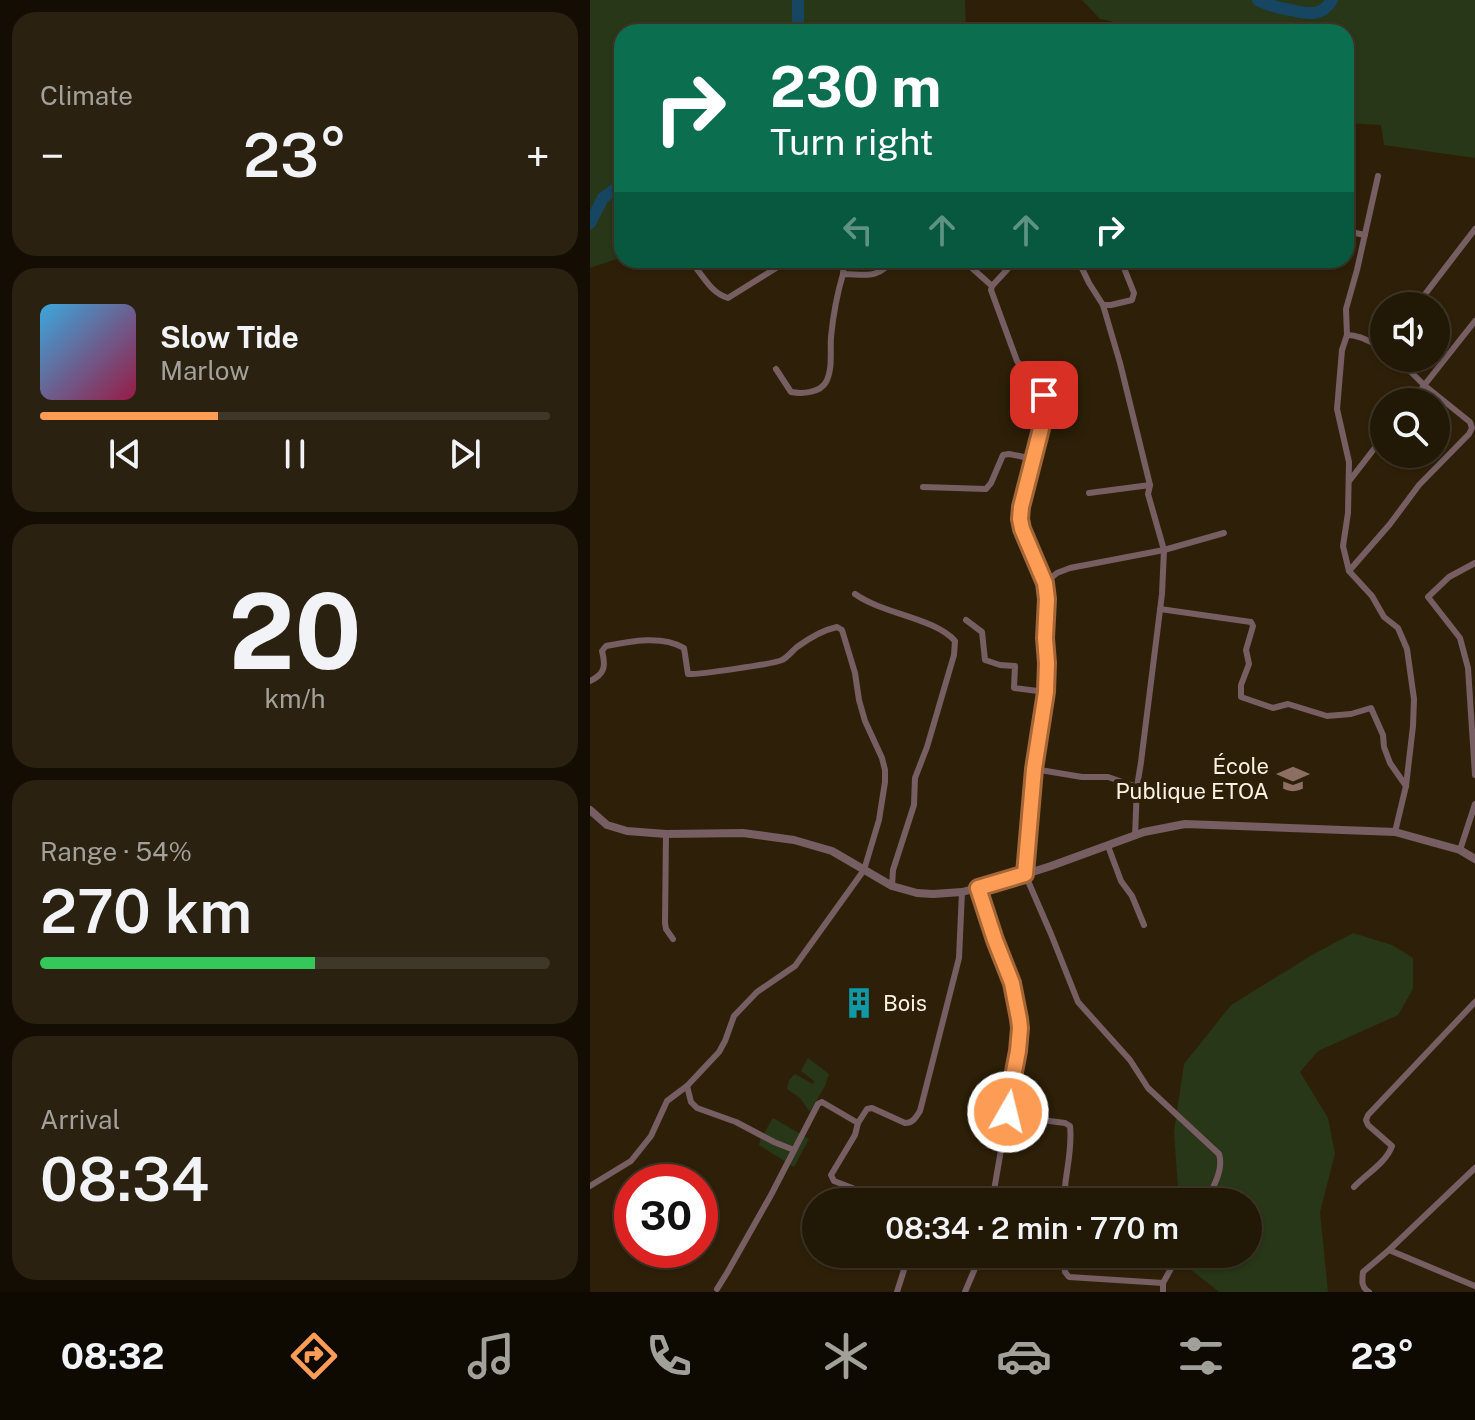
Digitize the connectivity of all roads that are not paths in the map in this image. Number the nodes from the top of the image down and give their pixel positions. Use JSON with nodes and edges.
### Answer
{"nodes":[{"id":1,"x":1378,"y":176,"type":"dead end"},
{"id":2,"x":1475,"y":229,"type":"edge"},
{"id":3,"x":1354,"y":233,"type":"edge"},
{"id":4,"x":1365,"y":235,"type":"junction"},
{"id":5,"x":697,"y":268,"type":"edge"},
{"id":6,"x":776,"y":268,"type":"edge"},
{"id":7,"x":843,"y":268,"type":"edge"},
{"id":8,"x":887,"y":268,"type":"edge"},
{"id":9,"x":972,"y":268,"type":"edge"},
{"id":10,"x":1009,"y":268,"type":"edge"},
{"id":11,"x":1082,"y":268,"type":"edge"},
{"id":12,"x":1124,"y":268,"type":"dead end"},
{"id":13,"x":843,"y":274,"type":"junction"},
{"id":14,"x":992,"y":286,"type":"junction"},
{"id":15,"x":1427,"y":292,"type":"edge"},
{"id":16,"x":1103,"y":305,"type":"junction"},
{"id":17,"x":1475,"y":321,"type":"edge"},
{"id":18,"x":1347,"y":335,"type":"junction"},
{"id":19,"x":1370,"y":341,"type":"edge"},
{"id":20,"x":776,"y":369,"type":"dead end"},
{"id":21,"x":1411,"y":372,"type":"edge"},
{"id":22,"x":1424,"y":385,"type":"junction"},
{"id":23,"x":1422,"y":388,"type":"edge"},
{"id":24,"x":1474,"y":426,"type":"edge"},
{"id":25,"x":1370,"y":454,"type":"edge"},
{"id":26,"x":1034,"y":459,"type":"junction"},
{"id":27,"x":1350,"y":480,"type":"junction"},
{"id":28,"x":1150,"y":485,"type":"junction"},
{"id":29,"x":923,"y":487,"type":"dead end"},
{"id":30,"x":1089,"y":493,"type":"dead end"},
{"id":31,"x":1224,"y":533,"type":"dead end"},
{"id":32,"x":1164,"y":550,"type":"junction"},
{"id":33,"x":1475,"y":563,"type":"edge"},
{"id":34,"x":1349,"y":571,"type":"junction"},
{"id":35,"x":1045,"y":583,"type":"junction"},
{"id":36,"x":855,"y":594,"type":"dead end"},
{"id":37,"x":1160,"y":609,"type":"junction"},
{"id":38,"x":966,"y":620,"type":"dead end"},
{"id":39,"x":590,"y":681,"type":"edge"},
{"id":40,"x":1046,"y":692,"type":"junction"},
{"id":41,"x":1474,"y":755,"type":"edge"},
{"id":42,"x":1034,"y":769,"type":"junction"},
{"id":43,"x":1475,"y":775,"type":"edge"},
{"id":44,"x":1406,"y":786,"type":"junction"},
{"id":45,"x":1137,"y":787,"type":"junction"},
{"id":46,"x":1475,"y":804,"type":"edge"},
{"id":47,"x":590,"y":810,"type":"edge"},
{"id":48,"x":1395,"y":832,"type":"junction"},
{"id":49,"x":666,"y":834,"type":"junction"},
{"id":50,"x":1135,"y":836,"type":"junction"},
{"id":51,"x":1108,"y":846,"type":"junction"},
{"id":52,"x":1460,"y":850,"type":"junction"},
{"id":53,"x":1475,"y":859,"type":"edge"},
{"id":54,"x":864,"y":870,"type":"junction"},
{"id":55,"x":1025,"y":874,"type":"junction"},
{"id":56,"x":892,"y":886,"type":"junction"},
{"id":57,"x":978,"y":888,"type":"junction"},
{"id":58,"x":962,"y":892,"type":"junction"},
{"id":59,"x":1144,"y":925,"type":"dead end"},
{"id":60,"x":673,"y":939,"type":"dead end"},
{"id":61,"x":1475,"y":1002,"type":"edge"},
{"id":62,"x":687,"y":1086,"type":"junction"},
{"id":63,"x":1008,"y":1112,"type":"junction"},
{"id":64,"x":858,"y":1123,"type":"junction"},
{"id":65,"x":794,"y":1150,"type":"junction"},
{"id":66,"x":1475,"y":1168,"type":"edge"},
{"id":67,"x":590,"y":1183,"type":"edge"},
{"id":68,"x":1354,"y":1187,"type":"dead end"},
{"id":69,"x":852,"y":1188,"type":"edge"},
{"id":70,"x":994,"y":1188,"type":"edge"},
{"id":71,"x":1064,"y":1188,"type":"edge"},
{"id":72,"x":1212,"y":1188,"type":"edge"},
{"id":73,"x":1389,"y":1250,"type":"junction"},
{"id":74,"x":905,"y":1268,"type":"edge"},
{"id":75,"x":975,"y":1268,"type":"edge"},
{"id":76,"x":1065,"y":1268,"type":"edge"},
{"id":77,"x":1171,"y":1268,"type":"edge"},
{"id":78,"x":1163,"y":1283,"type":"junction"},
{"id":79,"x":1475,"y":1286,"type":"edge"},
{"id":80,"x":717,"y":1289,"type":"dead end"},
{"id":81,"x":897,"y":1292,"type":"edge"},
{"id":82,"x":965,"y":1292,"type":"edge"},
{"id":83,"x":1163,"y":1292,"type":"edge"},
{"id":84,"x":1369,"y":1292,"type":"edge"}],
"edges":[{"from":1,"to":4,"type":"street"},
{"from":2,"to":15,"type":"street"},
{"from":3,"to":4,"type":"street"},
{"from":4,"to":18,"type":"street"},
{"from":5,"to":6,"type":"street"},
{"from":7,"to":13,"type":"street"},
{"from":8,"to":13,"type":"street"},
{"from":9,"to":14,"type":"street"},
{"from":10,"to":14,"type":"street"},
{"from":11,"to":16,"type":"street"},
{"from":12,"to":16,"type":"street"},
{"from":13,"to":20,"type":"street"},
{"from":14,"to":26,"type":"street"},
{"from":16,"to":28,"type":"street"},
{"from":17,"to":22,"type":"street"},
{"from":18,"to":19,"type":"street"},
{"from":18,"to":27,"type":"street"},
{"from":21,"to":22,"type":"street"},
{"from":22,"to":23,"type":"street"},
{"from":22,"to":24,"type":"street"},
{"from":24,"to":34,"type":"street"},
{"from":25,"to":27,"type":"street"},
{"from":26,"to":29,"type":"street"},
{"from":26,"to":35,"type":"street"},
{"from":27,"to":34,"type":"street"},
{"from":28,"to":30,"type":"street"},
{"from":28,"to":32,"type":"street"},
{"from":31,"to":32,"type":"street"},
{"from":32,"to":35,"type":"street"},
{"from":32,"to":37,"type":"street"},
{"from":33,"to":41,"type":"street"},
{"from":34,"to":44,"type":"street"},
{"from":35,"to":40,"type":"street"},
{"from":36,"to":56,"type":"street"},
{"from":37,"to":44,"type":"street"},
{"from":37,"to":45,"type":"street"},
{"from":38,"to":40,"type":"street"},
{"from":39,"to":54,"type":"street"},
{"from":40,"to":42,"type":"street"},
{"from":41,"to":43,"type":"street"},
{"from":42,"to":45,"type":"street"},
{"from":42,"to":55,"type":"street"},
{"from":44,"to":48,"type":"street"},
{"from":45,"to":50,"type":"street"},
{"from":46,"to":52,"type":"street"},
{"from":47,"to":49,"type":"street"},
{"from":48,"to":50,"type":"street"},
{"from":48,"to":52,"type":"street"},
{"from":49,"to":54,"type":"street"},
{"from":49,"to":60,"type":"street"},
{"from":50,"to":51,"type":"street"},
{"from":51,"to":55,"type":"street"},
{"from":51,"to":59,"type":"street"},
{"from":52,"to":53,"type":"street"},
{"from":54,"to":56,"type":"street"},
{"from":54,"to":62,"type":"street"},
{"from":55,"to":57,"type":"street"},
{"from":55,"to":72,"type":"street"},
{"from":56,"to":58,"type":"street"},
{"from":57,"to":58,"type":"street"},
{"from":57,"to":63,"type":"street"},
{"from":58,"to":64,"type":"street"},
{"from":61,"to":68,"type":"street"},
{"from":62,"to":65,"type":"street"},
{"from":62,"to":67,"type":"street"},
{"from":63,"to":70,"type":"street"},
{"from":63,"to":71,"type":"street"},
{"from":64,"to":65,"type":"street"},
{"from":64,"to":69,"type":"street"},
{"from":65,"to":80,"type":"street"},
{"from":66,"to":73,"type":"street"},
{"from":73,"to":79,"type":"street"},
{"from":73,"to":84,"type":"street"},
{"from":74,"to":81,"type":"street"},
{"from":75,"to":82,"type":"street"},
{"from":76,"to":78,"type":"street"},
{"from":77,"to":78,"type":"street"},
{"from":78,"to":83,"type":"street"}]}
